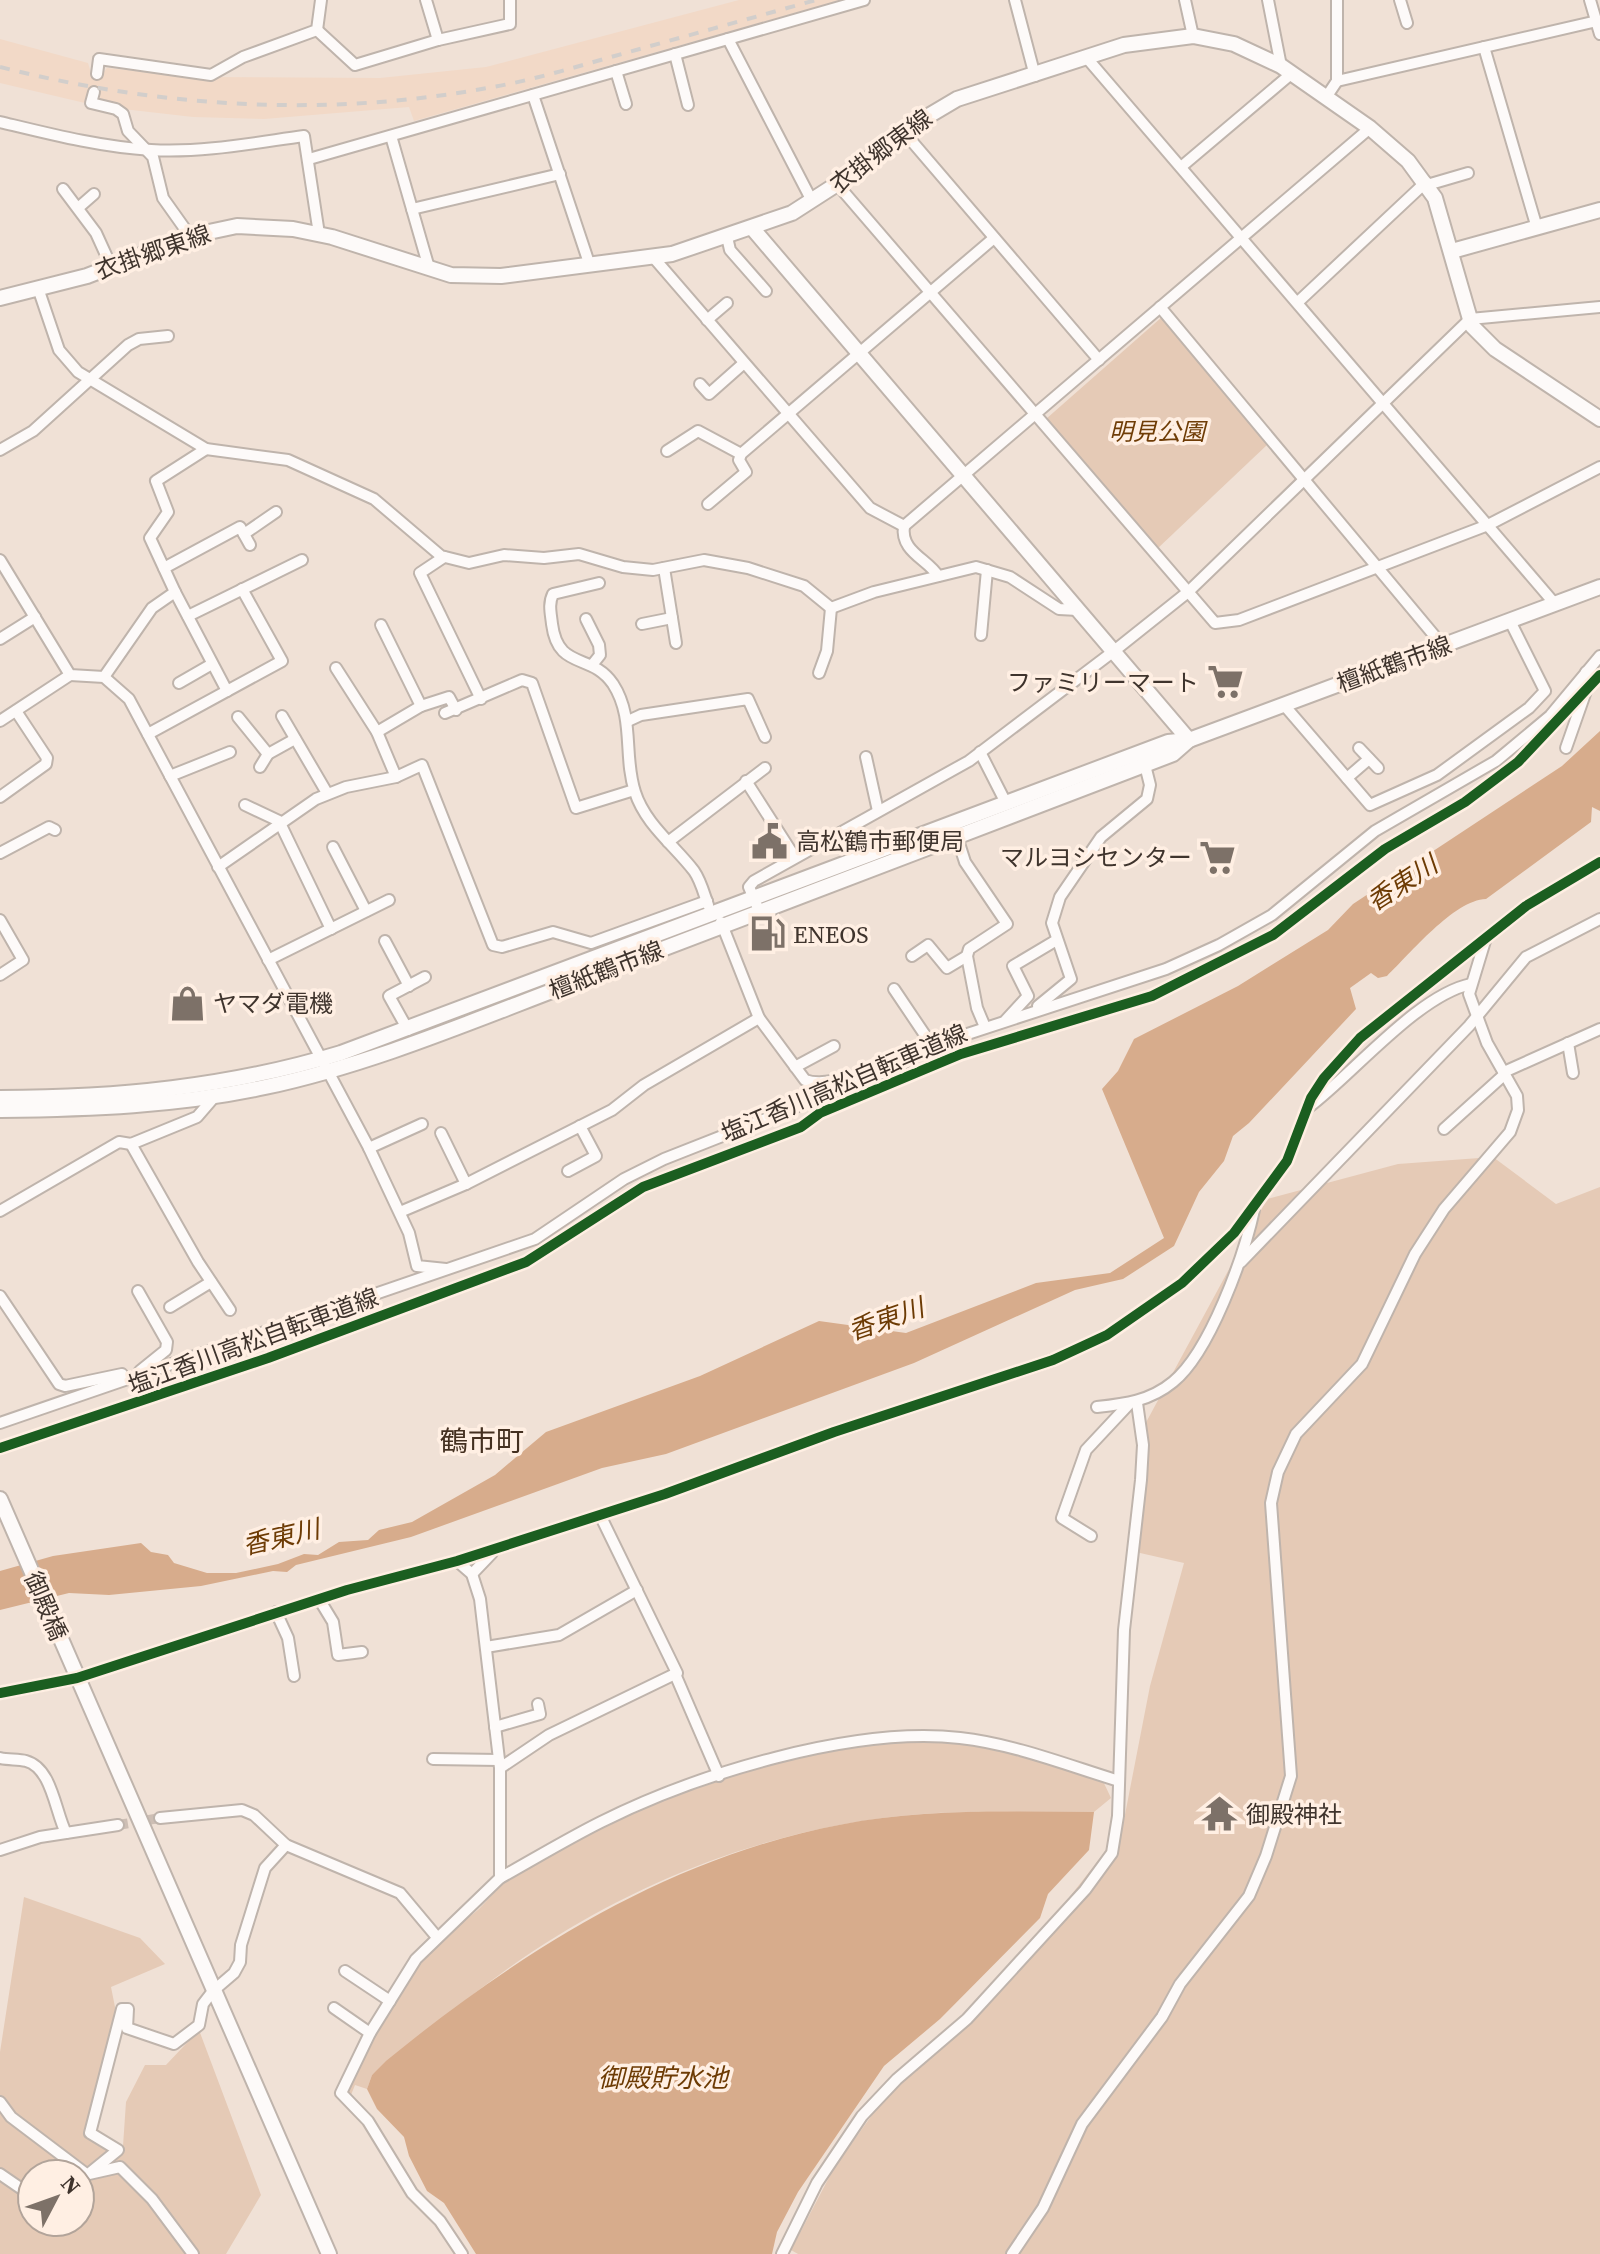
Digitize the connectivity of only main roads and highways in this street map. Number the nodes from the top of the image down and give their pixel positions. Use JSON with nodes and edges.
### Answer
{"nodes":[{"id":1,"x":1600,"y":210,"type":"edge"},
{"id":2,"x":753,"y":229,"type":"junction"},
{"id":3,"x":1452,"y":251,"type":"junction"},
{"id":4,"x":0,"y":298,"type":"edge"},
{"id":5,"x":1600,"y":419,"type":"edge"},
{"id":6,"x":1600,"y":587,"type":"edge"},
{"id":7,"x":1189,"y":740,"type":"junction"},
{"id":8,"x":757,"y":906,"type":"junction"},
{"id":9,"x":324,"y":1065,"type":"junction"},
{"id":10,"x":0,"y":1098,"type":"edge"},
{"id":11,"x":0,"y":1110,"type":"edge"},
{"id":12,"x":0,"y":1499,"type":"edge"},
{"id":13,"x":329,"y":2254,"type":"edge"}],
"edges":[{"from":1,"to":3,"type":"main road"},
{"from":2,"to":3,"type":"main road","name":"衣掛郷東線"},
{"from":2,"to":4,"type":"main road","name":"衣掛郷東線"},
{"from":2,"to":7,"type":"main road"},
{"from":3,"to":5,"type":"main road","name":"衣掛郷東線"},
{"from":6,"to":7,"type":"main road","name":"檀紙鶴市線"},
{"from":7,"to":8,"type":"main road","name":"檀紙鶴市線"},
{"from":7,"to":8,"type":"main road","name":"檀紙鶴市線"},
{"from":8,"to":9,"type":"main road","name":"檀紙鶴市線"},
{"from":8,"to":9,"type":"main road","name":"檀紙鶴市線"},
{"from":9,"to":10,"type":"main road","name":"檀紙鶴市線"},
{"from":9,"to":11,"type":"main road","name":"檀紙鶴市線"},
{"from":12,"to":13,"type":"main road","name":"御殿橋"}]}
